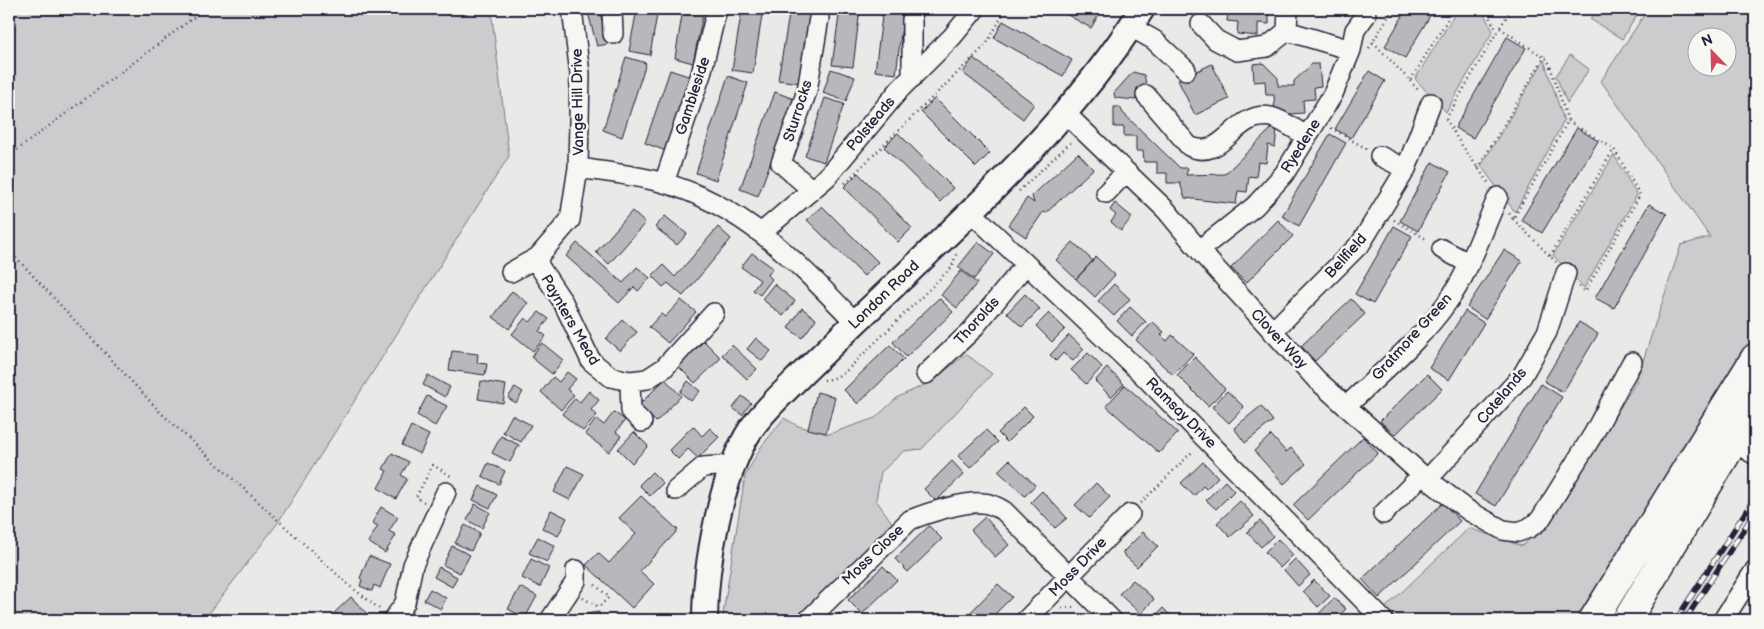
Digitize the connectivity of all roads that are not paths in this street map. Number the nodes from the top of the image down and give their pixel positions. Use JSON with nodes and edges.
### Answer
{"nodes":[{"id":1,"x":572,"y":9,"type":"edge"},
{"id":2,"x":612,"y":9,"type":"edge"},
{"id":3,"x":717,"y":9,"type":"edge"},
{"id":4,"x":974,"y":9,"type":"edge"},
{"id":5,"x":1288,"y":9,"type":"edge"},
{"id":6,"x":1366,"y":11,"type":"edge"},
{"id":7,"x":819,"y":18,"type":"dead end"},
{"id":8,"x":1137,"y":18,"type":"edge"},
{"id":9,"x":912,"y":19,"type":"dead end"},
{"id":10,"x":1201,"y":24,"type":"dead end"},
{"id":11,"x":1287,"y":31,"type":"junction"},
{"id":12,"x":613,"y":34,"type":"dead end"},
{"id":13,"x":1351,"y":50,"type":"junction"},
{"id":14,"x":1186,"y":70,"type":"dead end"},
{"id":15,"x":912,"y":78,"type":"junction"},
{"id":16,"x":1146,"y":95,"type":"dead end"},
{"id":17,"x":1431,"y":103,"type":"road end"},
{"id":18,"x":1065,"y":113,"type":"junction"},
{"id":19,"x":1306,"y":136,"type":"junction"},
{"id":20,"x":1380,"y":156,"type":"road end"},
{"id":21,"x":578,"y":168,"type":"junction"},
{"id":22,"x":1406,"y":169,"type":"junction"},
{"id":23,"x":1126,"y":172,"type":"junction"},
{"id":24,"x":664,"y":183,"type":"junction"},
{"id":25,"x":812,"y":190,"type":"junction"},
{"id":26,"x":1106,"y":194,"type":"dead end"},
{"id":27,"x":1498,"y":197,"type":"road end"},
{"id":28,"x":971,"y":212,"type":"junction"},
{"id":29,"x":762,"y":232,"type":"junction"},
{"id":30,"x":1442,"y":248,"type":"road end"},
{"id":31,"x":1199,"y":250,"type":"junction"},
{"id":32,"x":538,"y":257,"type":"junction"},
{"id":33,"x":1468,"y":263,"type":"junction"},
{"id":34,"x":1026,"y":264,"type":"junction"},
{"id":35,"x":511,"y":272,"type":"dead end"},
{"id":36,"x":1566,"y":273,"type":"road end"},
{"id":37,"x":714,"y":313,"type":"dead end"},
{"id":38,"x":855,"y":322,"type":"junction"},
{"id":39,"x":1272,"y":332,"type":"junction"},
{"id":40,"x":1755,"y":358,"type":"edge"},
{"id":41,"x":1632,"y":362,"type":"dead end"},
{"id":42,"x":926,"y":374,"type":"dead end"},
{"id":43,"x":630,"y":380,"type":"junction"},
{"id":44,"x":1347,"y":406,"type":"junction"},
{"id":45,"x":1755,"y":406,"type":"edge"},
{"id":46,"x":642,"y":422,"type":"dead end"},
{"id":47,"x":1744,"y":448,"type":"edge"},
{"id":48,"x":732,"y":465,"type":"junction"},
{"id":49,"x":1425,"y":477,"type":"junction"},
{"id":50,"x":676,"y":490,"type":"dead end"},
{"id":51,"x":446,"y":492,"type":"dead end"},
{"id":52,"x":1130,"y":514,"type":"road end"},
{"id":53,"x":1383,"y":514,"type":"dead end"},
{"id":54,"x":576,"y":570,"type":"dead end"},
{"id":55,"x":1755,"y":570,"type":"edge"},
{"id":56,"x":1069,"y":577,"type":"junction"},
{"id":57,"x":394,"y":620,"type":"edge"},
{"id":58,"x":550,"y":620,"type":"edge"},
{"id":59,"x":705,"y":620,"type":"edge"},
{"id":60,"x":808,"y":620,"type":"edge"},
{"id":61,"x":1026,"y":620,"type":"edge"},
{"id":62,"x":1112,"y":620,"type":"edge"},
{"id":63,"x":1383,"y":620,"type":"edge"},
{"id":64,"x":1593,"y":620,"type":"edge"},
{"id":65,"x":1627,"y":620,"type":"edge"},
{"id":66,"x":1723,"y":620,"type":"edge"}],
"edges":[{"from":1,"to":21,"type":"street","name":"Vange Hill Drive"},
{"from":2,"to":12,"type":"street"},
{"from":3,"to":24,"type":"street","name":"Gambleside"},
{"from":4,"to":15,"type":"street","name":"Polsteads"},
{"from":5,"to":11,"type":"street"},
{"from":6,"to":13,"type":"street","name":"Ryedene"},
{"from":7,"to":25,"type":"street","name":"Sturrocks"},
{"from":8,"to":14,"type":"street"},
{"from":8,"to":18,"type":"main road","name":"London Road"},
{"from":9,"to":15,"type":"street"},
{"from":10,"to":11,"type":"street"},
{"from":11,"to":13,"type":"street"},
{"from":13,"to":19,"type":"street","name":"Ryedene"},
{"from":15,"to":25,"type":"street","name":"Polsteads"},
{"from":16,"to":19,"type":"street"},
{"from":17,"to":22,"type":"street","name":"Bellfield"},
{"from":18,"to":23,"type":"street","name":"Clover Way"},
{"from":18,"to":28,"type":"main road","name":"London Road"},
{"from":19,"to":31,"type":"street","name":"Ryedene"},
{"from":20,"to":22,"type":"street"},
{"from":21,"to":24,"type":"street","name":"Vange Hill Drive"},
{"from":21,"to":32,"type":"street","name":"Paynters Mead"},
{"from":22,"to":39,"type":"street","name":"Bellfield"},
{"from":23,"to":26,"type":"street"},
{"from":23,"to":31,"type":"street","name":"Clover Way"},
{"from":24,"to":29,"type":"street","name":"Vange Hill Drive"},
{"from":25,"to":29,"type":"street","name":"Polsteads"},
{"from":27,"to":33,"type":"street","name":"Gratmore Green"},
{"from":28,"to":34,"type":"street","name":"Ramsay Drive"},
{"from":28,"to":38,"type":"main road","name":"London Road"},
{"from":29,"to":38,"type":"street","name":"Vange Hill Drive"},
{"from":30,"to":33,"type":"street"},
{"from":31,"to":39,"type":"street","name":"Clover Way"},
{"from":32,"to":35,"type":"street"},
{"from":32,"to":43,"type":"street","name":"Paynters Mead"},
{"from":33,"to":44,"type":"street","name":"Gratmore Green"},
{"from":34,"to":42,"type":"street","name":"Thorolds"},
{"from":34,"to":63,"type":"street","name":"Ramsay Drive"},
{"from":36,"to":49,"type":"street","name":"Cotelands"},
{"from":37,"to":43,"type":"street","name":"Paynters Mead"},
{"from":38,"to":48,"type":"main road","name":"London Road"},
{"from":39,"to":44,"type":"street","name":"Clover Way"},
{"from":40,"to":64,"type":"highway"},
{"from":41,"to":49,"type":"street","name":"Clover Way"},
{"from":43,"to":46,"type":"street"},
{"from":44,"to":49,"type":"street","name":"Clover Way"},
{"from":45,"to":47,"type":"highway"},
{"from":47,"to":65,"type":"highway"},
{"from":48,"to":50,"type":"street"},
{"from":48,"to":59,"type":"main road","name":"London Road"},
{"from":49,"to":53,"type":"street","name":"Cotelands"},
{"from":51,"to":57,"type":"street"},
{"from":52,"to":56,"type":"street","name":"Moss Drive"},
{"from":54,"to":58,"type":"street"},
{"from":55,"to":66,"type":"street"},
{"from":56,"to":60,"type":"street","name":"Moss Close"},
{"from":56,"to":61,"type":"street","name":"Moss Drive"},
{"from":56,"to":62,"type":"street","name":"Moss Close"}]}
